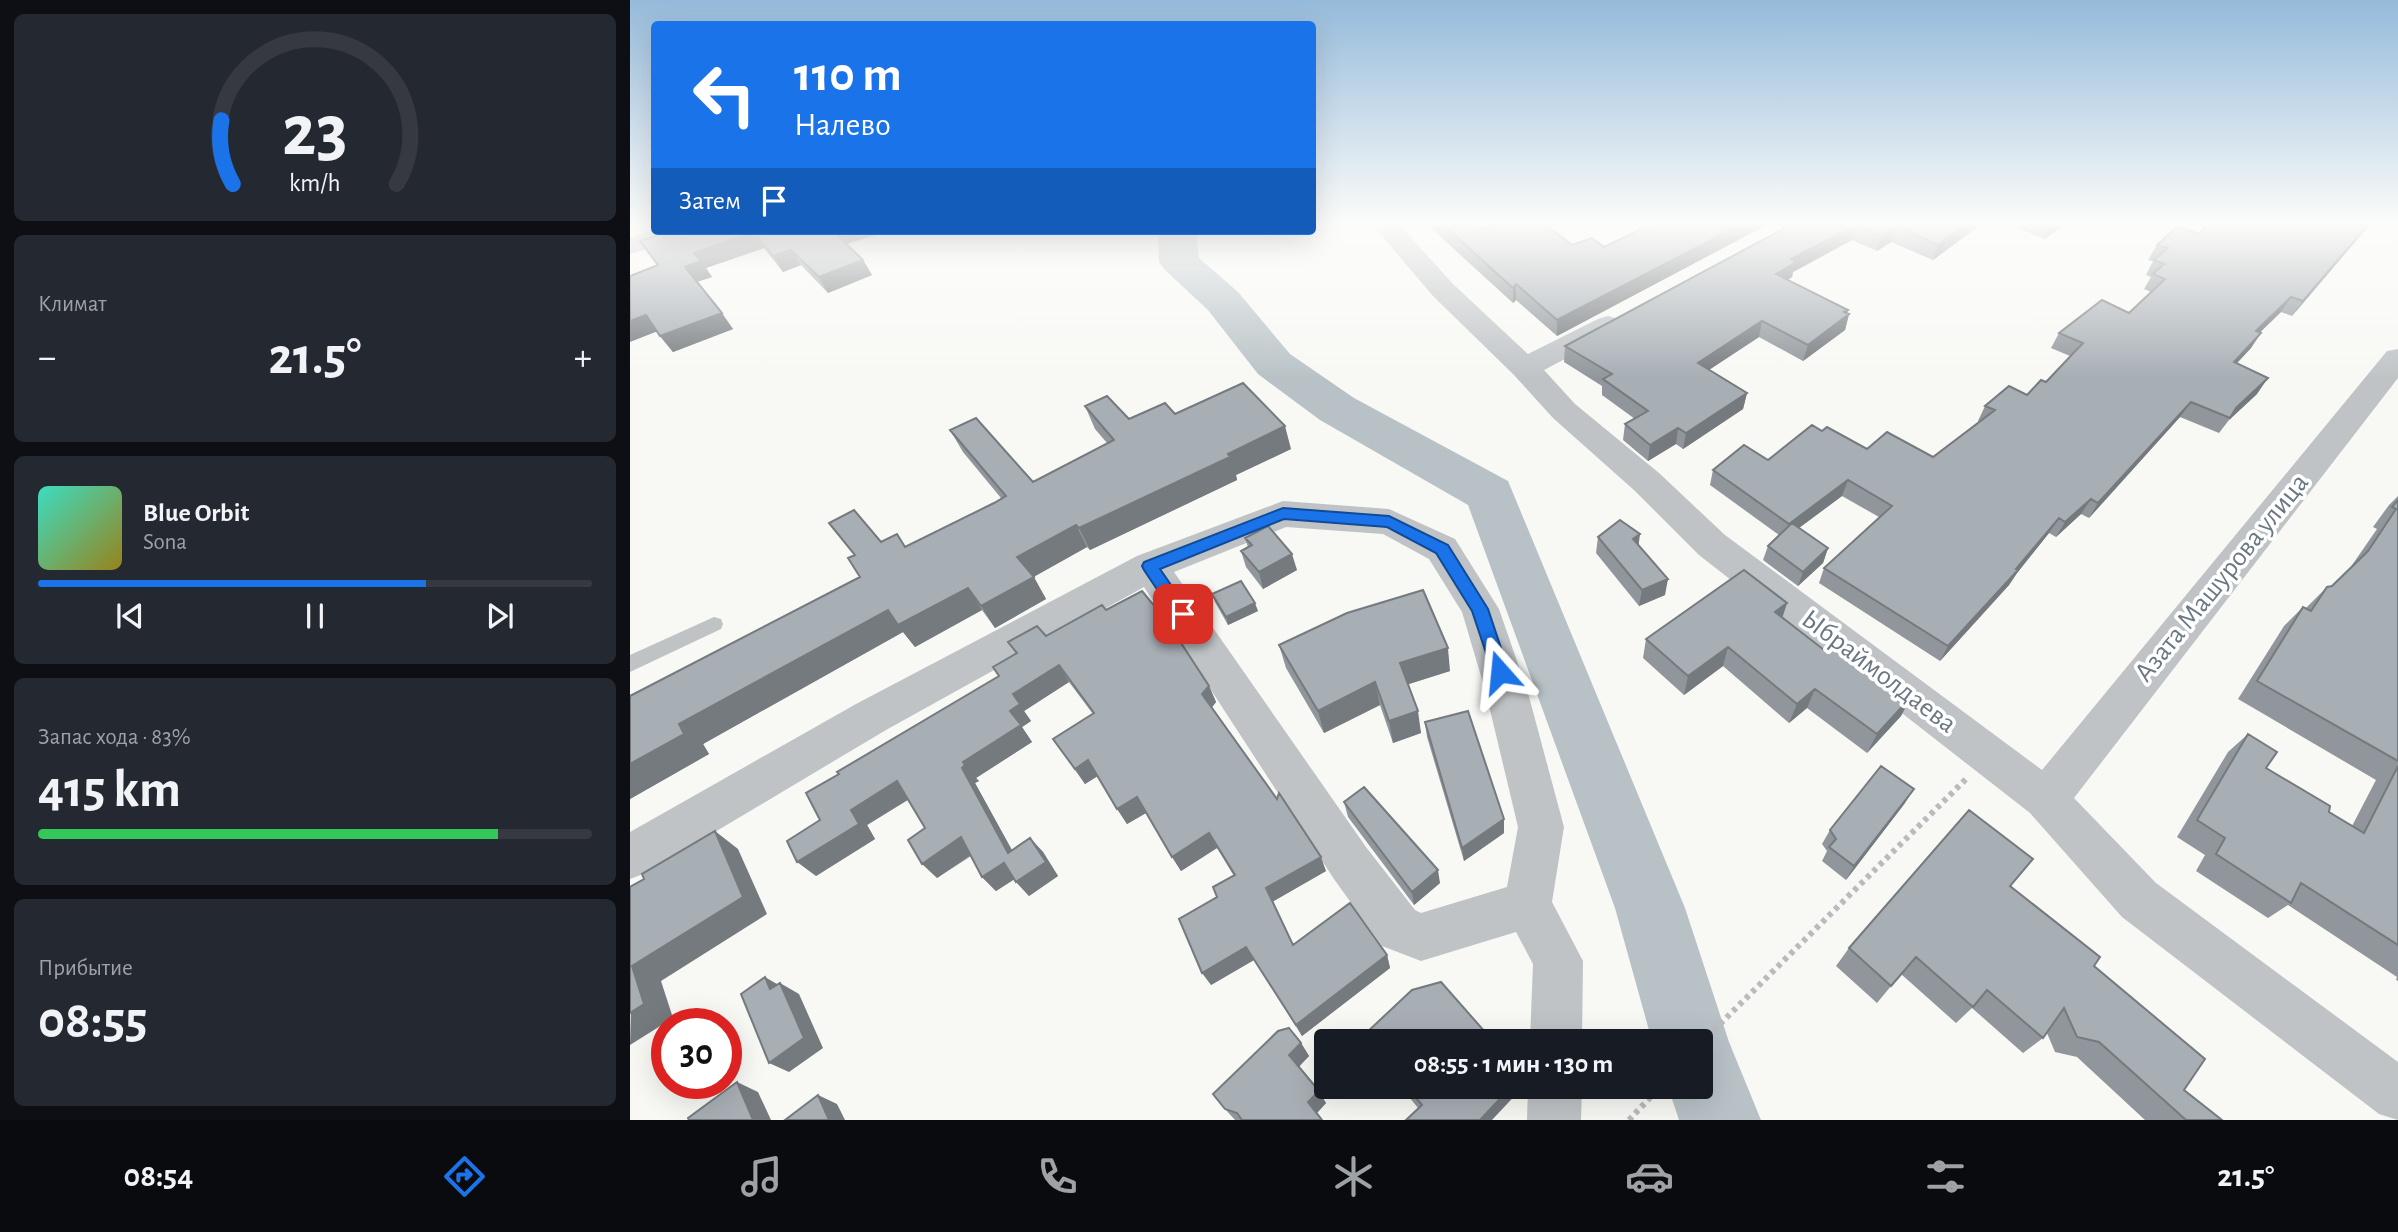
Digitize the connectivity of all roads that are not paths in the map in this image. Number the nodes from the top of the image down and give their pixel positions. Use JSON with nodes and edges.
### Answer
{"nodes":[{"id":1,"x":1429,"y":274,"type":"edge"},
{"id":2,"x":1630,"y":313,"type":"edge"},
{"id":3,"x":2398,"y":358,"type":"edge"},
{"id":4,"x":1525,"y":368,"type":"junction"},
{"id":5,"x":1150,"y":566,"type":"junction"},
{"id":6,"x":714,"y":624,"type":"dead end"},
{"id":7,"x":630,"y":664,"type":"edge"},
{"id":8,"x":2046,"y":799,"type":"junction"},
{"id":9,"x":630,"y":857,"type":"edge"},
{"id":10,"x":1528,"y":905,"type":"junction"},
{"id":11,"x":1556,"y":1029,"type":"edge"},
{"id":12,"x":2398,"y":1095,"type":"edge"},
{"id":13,"x":1555,"y":1099,"type":"edge"},
{"id":14,"x":1554,"y":1120,"type":"edge"}],
"edges":[{"from":1,"to":4,"type":"street","name":"Ыбраймолдаева"},
{"from":2,"to":4,"type":"street"},
{"from":3,"to":8,"type":"street","name":"Азата Машурова улица"},
{"from":4,"to":8,"type":"street","name":"Ыбраймолдаева"},
{"from":5,"to":9,"type":"street"},
{"from":5,"to":10,"type":"street"},
{"from":5,"to":10,"type":"street"},
{"from":6,"to":7,"type":"lane"},
{"from":8,"to":12,"type":"street","name":"Ыбраймолдаева"},
{"from":10,"to":11,"type":"street"},
{"from":13,"to":14,"type":"street"}]}
